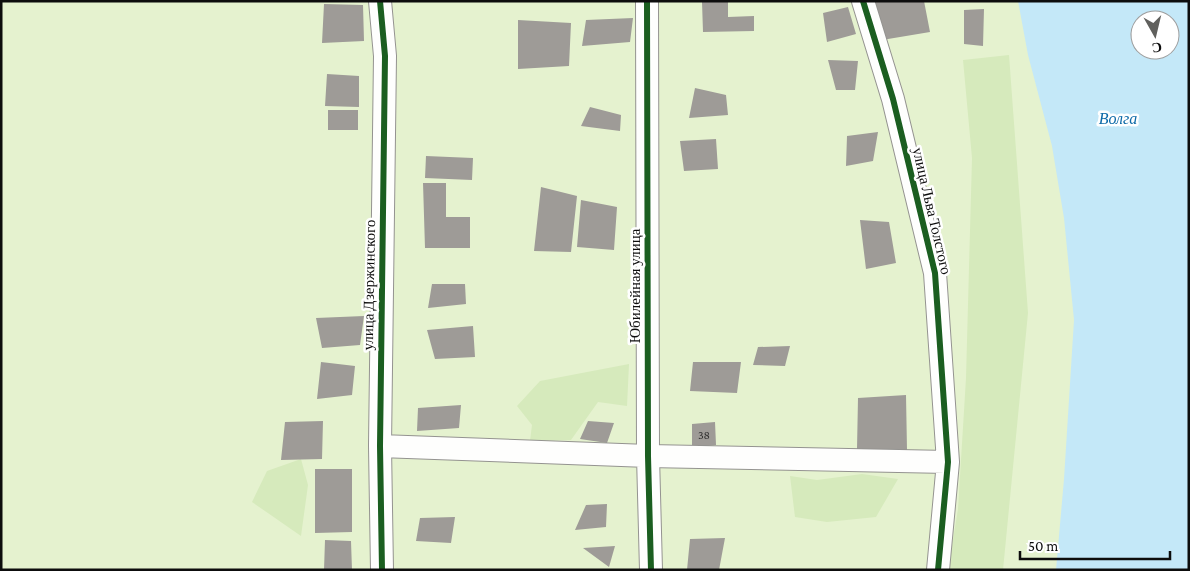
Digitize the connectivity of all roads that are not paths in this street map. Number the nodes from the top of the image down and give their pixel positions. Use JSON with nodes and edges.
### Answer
{"nodes":[{"id":1,"x":380,"y":1,"type":"edge"},
{"id":2,"x":647,"y":1,"type":"edge"},
{"id":3,"x":863,"y":1,"type":"edge"},
{"id":4,"x":380,"y":446,"type":"junction"},
{"id":5,"x":648,"y":456,"type":"junction"},
{"id":6,"x":948,"y":462,"type":"junction"},
{"id":7,"x":382,"y":570,"type":"edge"},
{"id":8,"x":651,"y":570,"type":"edge"},
{"id":9,"x":938,"y":570,"type":"edge"}],
"edges":[{"from":1,"to":4,"type":"street","name":"улица Дзержинского"},
{"from":2,"to":5,"type":"street","name":"Юбилейная улица"},
{"from":3,"to":6,"type":"street","name":"улица Льва Толстого"},
{"from":4,"to":5,"type":"street"},
{"from":4,"to":7,"type":"street","name":"улица Дзержинского"},
{"from":5,"to":6,"type":"street"},
{"from":5,"to":8,"type":"street","name":"Юбилейная улица"},
{"from":6,"to":9,"type":"street","name":"улица Льва Толстого"}]}
